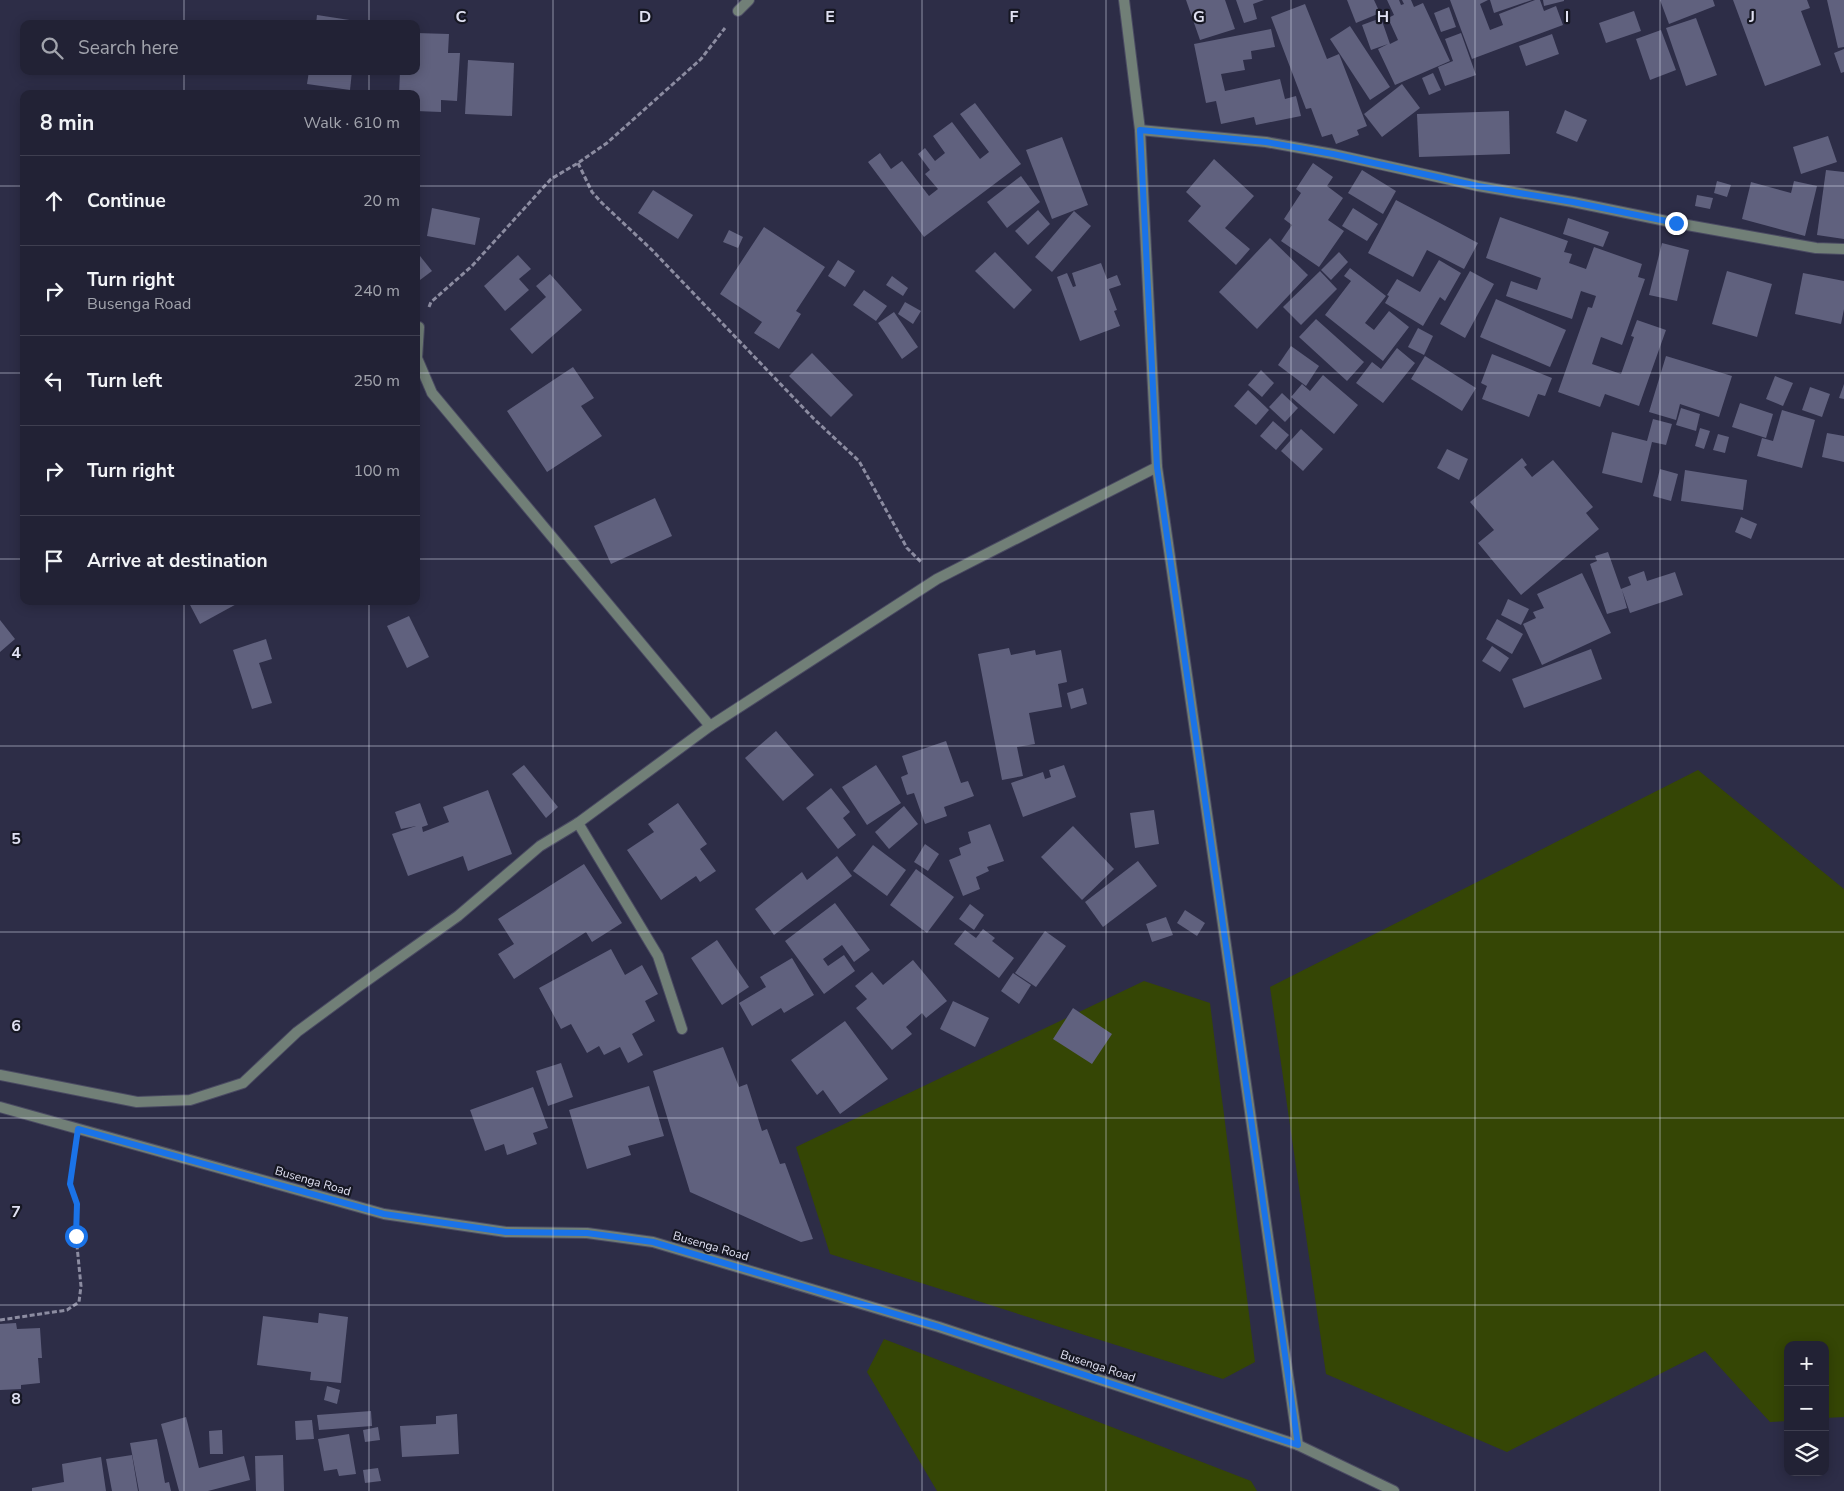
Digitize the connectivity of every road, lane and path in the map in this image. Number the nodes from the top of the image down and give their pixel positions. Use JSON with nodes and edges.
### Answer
{"nodes":[{"id":1,"x":749,"y":0,"type":"edge"},
{"id":2,"x":1124,"y":0,"type":"edge"},
{"id":3,"x":738,"y":11,"type":"joint"},
{"id":4,"x":1140,"y":130,"type":"junction"},
{"id":5,"x":578,"y":164,"type":"junction"},
{"id":6,"x":1844,"y":249,"type":"edge"},
{"id":7,"x":420,"y":326,"type":"edge"},
{"id":8,"x":420,"y":367,"type":"edge"},
{"id":9,"x":1157,"y":467,"type":"junction"},
{"id":10,"x":937,"y":579,"type":"junction"},
{"id":11,"x":710,"y":726,"type":"junction"},
{"id":12,"x":578,"y":823,"type":"junction"},
{"id":13,"x":682,"y":1029,"type":"dead end"},
{"id":14,"x":0,"y":1075,"type":"edge"},
{"id":15,"x":0,"y":1107,"type":"edge"},
{"id":16,"x":78,"y":1129,"type":"junction"},
{"id":17,"x":0,"y":1320,"type":"edge"},
{"id":18,"x":1298,"y":1445,"type":"junction"},
{"id":19,"x":1394,"y":1491,"type":"edge"}],
"edges":[{"from":1,"to":3,"type":"street"},
{"from":2,"to":4,"type":"street"},
{"from":3,"to":5,"type":"path"},
{"from":4,"to":6,"type":"street"},
{"from":4,"to":9,"type":"street"},
{"from":5,"to":7,"type":"path"},
{"from":5,"to":10,"type":"path"},
{"from":8,"to":11,"type":"street"},
{"from":9,"to":10,"type":"street"},
{"from":9,"to":18,"type":"street"},
{"from":10,"to":11,"type":"street"},
{"from":11,"to":12,"type":"street"},
{"from":12,"to":13,"type":"street"},
{"from":12,"to":14,"type":"street"},
{"from":15,"to":16,"type":"street","name":"Busenga Road"},
{"from":16,"to":17,"type":"path"},
{"from":16,"to":18,"type":"street","name":"Busenga Road"},
{"from":18,"to":19,"type":"street","name":"Busenga Road"}]}
